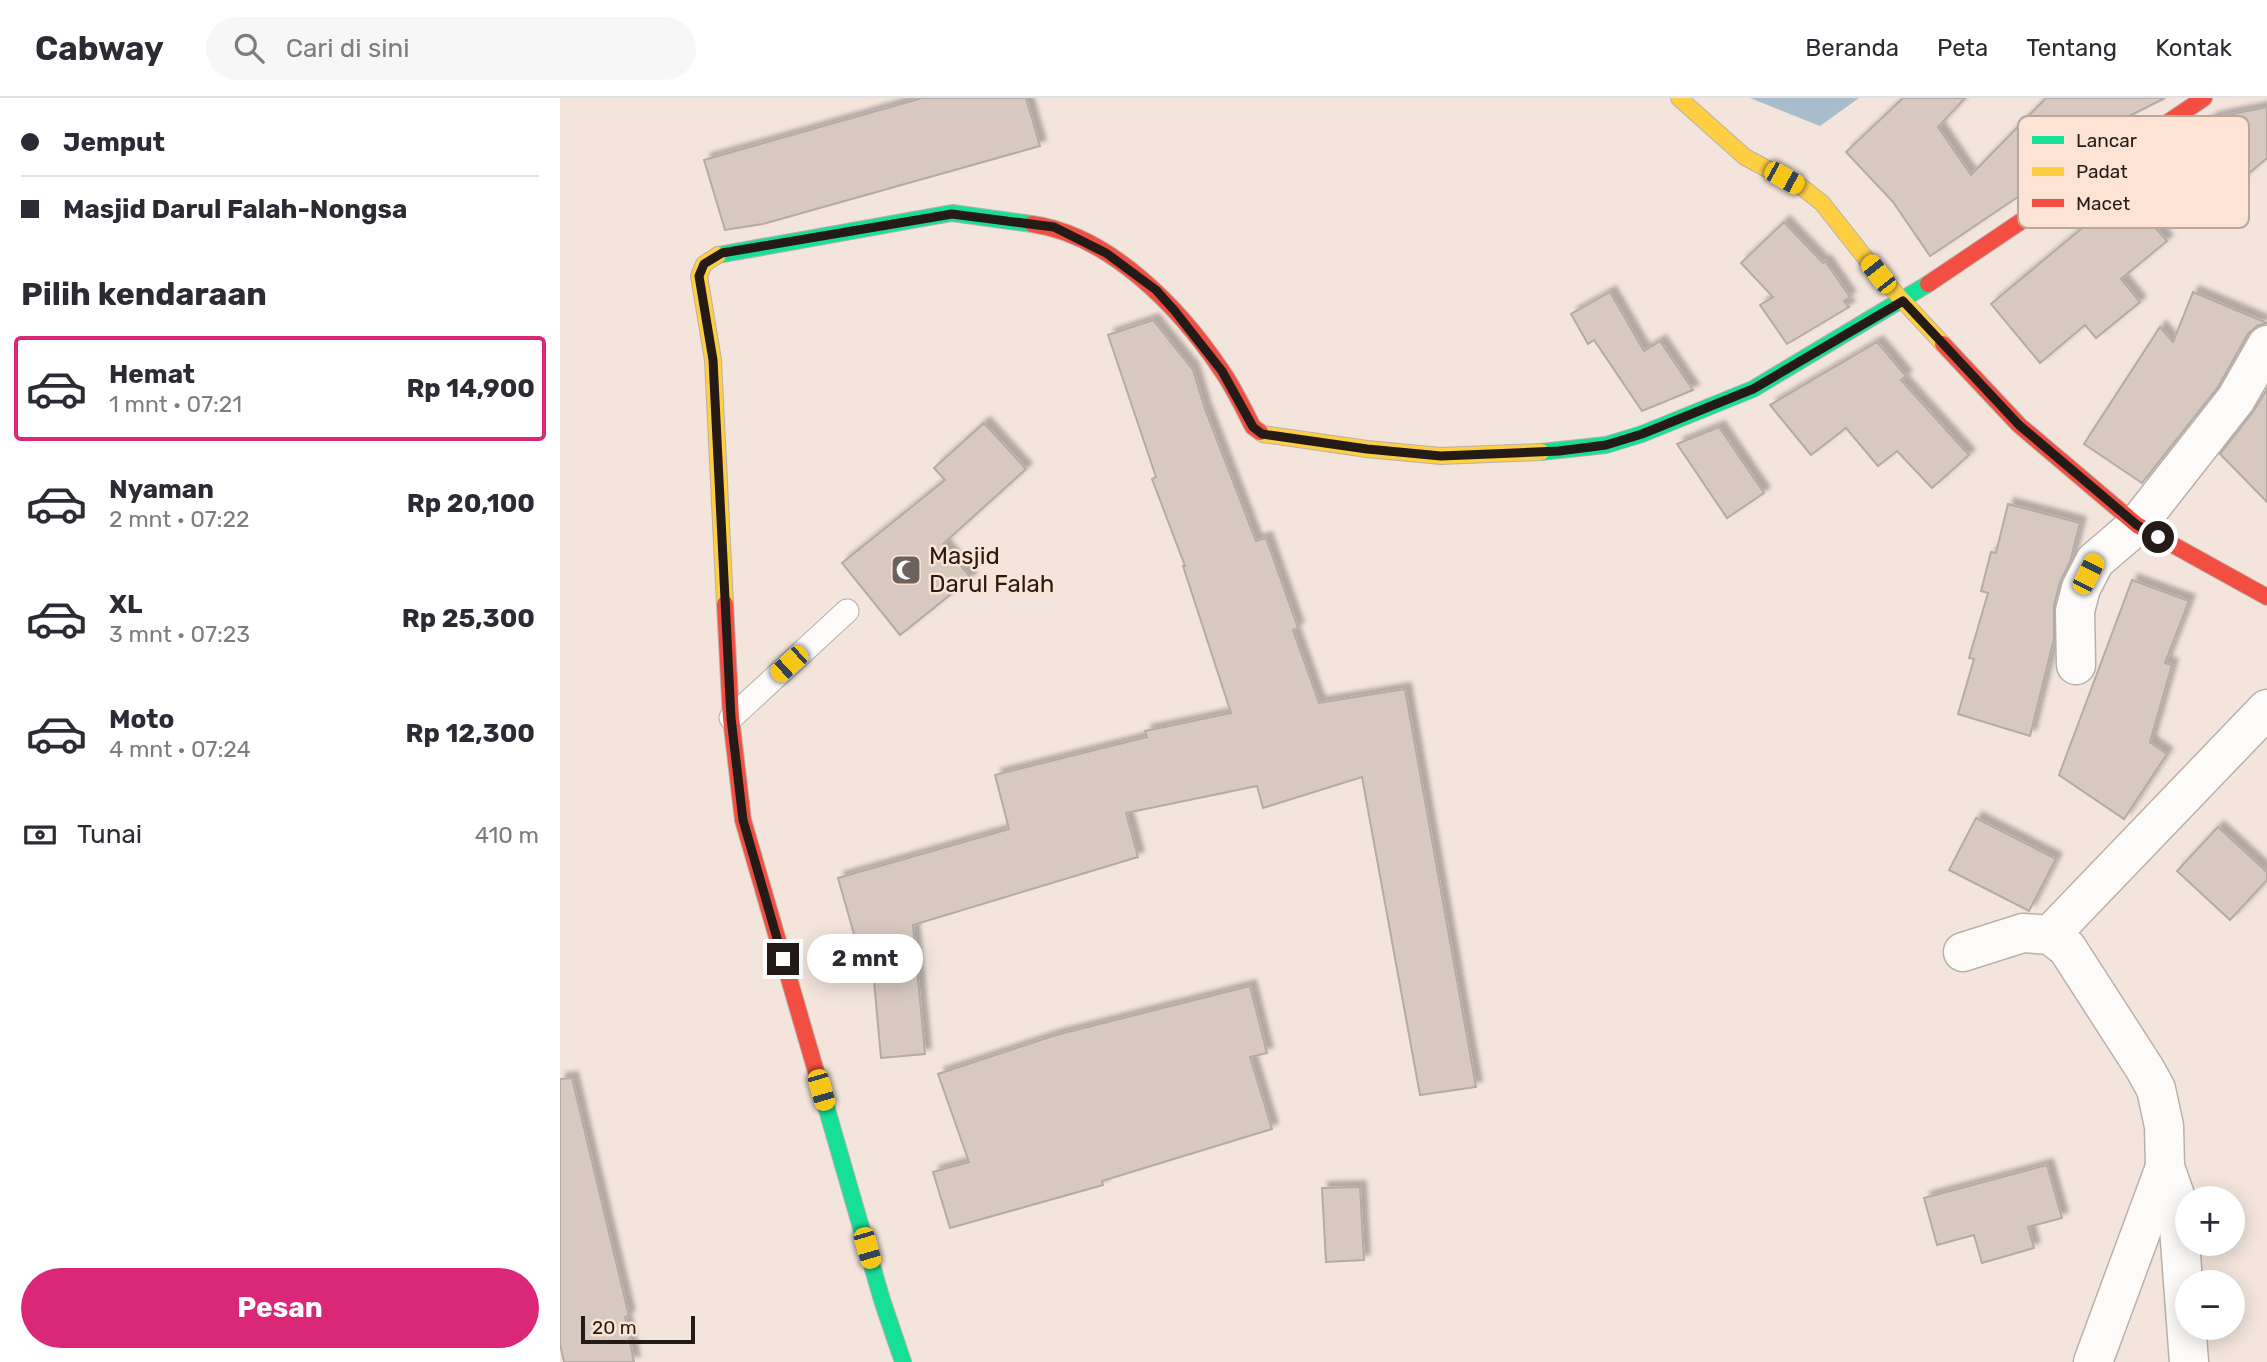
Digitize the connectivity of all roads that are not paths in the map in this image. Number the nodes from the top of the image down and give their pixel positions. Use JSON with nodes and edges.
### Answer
{"nodes":[{"id":1,"x":1679,"y":98,"type":"edge"},
{"id":2,"x":2204,"y":98,"type":"edge"},
{"id":3,"x":2177,"y":116,"type":"edge"},
{"id":4,"x":2018,"y":223,"type":"edge"},
{"id":5,"x":1903,"y":301,"type":"junction"},
{"id":6,"x":2267,"y":345,"type":"edge"},
{"id":7,"x":2137,"y":525,"type":"junction"},
{"id":8,"x":2267,"y":597,"type":"edge"},
{"id":9,"x":847,"y":611,"type":"dead end"},
{"id":10,"x":2076,"y":664,"type":"dead end"},
{"id":11,"x":2267,"y":709,"type":"edge"},
{"id":12,"x":731,"y":718,"type":"junction"},
{"id":13,"x":2050,"y":935,"type":"junction"},
{"id":14,"x":1963,"y":952,"type":"dead end"},
{"id":15,"x":2165,"y":1167,"type":"junction"},
{"id":16,"x":903,"y":1362,"type":"edge"},
{"id":17,"x":2093,"y":1362,"type":"edge"},
{"id":18,"x":2189,"y":1362,"type":"edge"}],
"edges":[{"from":1,"to":5,"type":"street"},
{"from":2,"to":3,"type":"street"},
{"from":4,"to":5,"type":"street"},
{"from":5,"to":7,"type":"street"},
{"from":5,"to":12,"type":"street"},
{"from":6,"to":7,"type":"street"},
{"from":7,"to":8,"type":"street"},
{"from":7,"to":10,"type":"street"},
{"from":9,"to":12,"type":"lane"},
{"from":11,"to":13,"type":"street"},
{"from":12,"to":16,"type":"street"},
{"from":13,"to":14,"type":"street"},
{"from":13,"to":15,"type":"street"},
{"from":15,"to":17,"type":"street"},
{"from":15,"to":18,"type":"street"}]}
